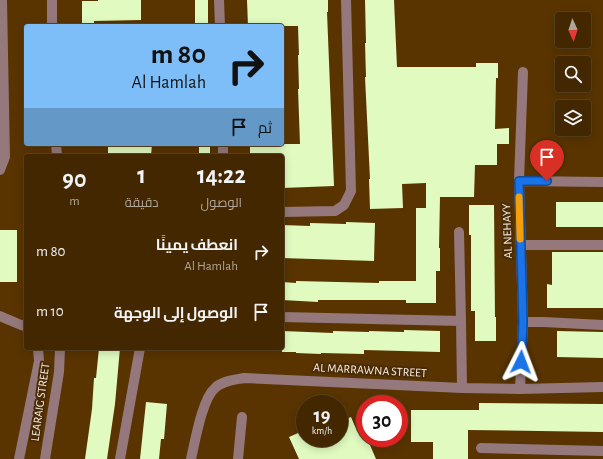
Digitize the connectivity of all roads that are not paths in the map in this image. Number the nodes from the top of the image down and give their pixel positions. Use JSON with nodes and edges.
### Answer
{"nodes":[{"id":1,"x":2,"y":0,"type":"edge"},
{"id":2,"x":52,"y":0,"type":"edge"},
{"id":3,"x":219,"y":0,"type":"edge"},
{"id":4,"x":346,"y":0,"type":"edge"},
{"id":5,"x":52,"y":24,"type":"edge"},
{"id":6,"x":220,"y":24,"type":"edge"},
{"id":7,"x":523,"y":72,"type":"dead end"},
{"id":8,"x":0,"y":170,"type":"edge"},
{"id":9,"x":519,"y":181,"type":"junction"},
{"id":10,"x":603,"y":182,"type":"edge"},
{"id":11,"x":284,"y":212,"type":"edge"},
{"id":12,"x":459,"y":232,"type":"dead end"},
{"id":13,"x":520,"y":245,"type":"junction"},
{"id":14,"x":603,"y":245,"type":"edge"},
{"id":15,"x":0,"y":316,"type":"edge"},
{"id":16,"x":284,"y":317,"type":"edge"},
{"id":17,"x":461,"y":321,"type":"junction"},
{"id":18,"x":523,"y":322,"type":"junction"},
{"id":19,"x":603,"y":325,"type":"edge"},
{"id":20,"x":24,"y":326,"type":"edge"},
{"id":21,"x":38,"y":350,"type":"edge"},
{"id":22,"x":60,"y":350,"type":"edge"},
{"id":23,"x":140,"y":350,"type":"edge"},
{"id":24,"x":603,"y":387,"type":"edge"},
{"id":25,"x":462,"y":388,"type":"junction"},
{"id":26,"x":520,"y":389,"type":"junction"},
{"id":27,"x":242,"y":417,"type":"dead end"},
{"id":28,"x":480,"y":448,"type":"dead end"},
{"id":29,"x":603,"y":450,"type":"edge"},
{"id":30,"x":19,"y":459,"type":"edge"},
{"id":31,"x":45,"y":459,"type":"edge"},
{"id":32,"x":120,"y":459,"type":"edge"},
{"id":33,"x":191,"y":459,"type":"edge"},
{"id":34,"x":238,"y":459,"type":"edge"}],
"edges":[{"from":1,"to":8,"type":"street"},
{"from":2,"to":5,"type":"street"},
{"from":3,"to":6,"type":"street"},
{"from":4,"to":11,"type":"street"},
{"from":7,"to":9,"type":"street","name":"AL NEHAYY"},
{"from":9,"to":10,"type":"street"},
{"from":9,"to":13,"type":"street","name":"AL NEHAYY"},
{"from":12,"to":17,"type":"street"},
{"from":13,"to":14,"type":"street"},
{"from":13,"to":18,"type":"street","name":"AL NEHAYY"},
{"from":15,"to":20,"type":"street"},
{"from":16,"to":17,"type":"street"},
{"from":17,"to":25,"type":"street"},
{"from":18,"to":19,"type":"street"},
{"from":18,"to":26,"type":"street","name":"AL NEHAYY"},
{"from":21,"to":30,"type":"street","name":"LEARAIG STREET"},
{"from":22,"to":31,"type":"street","name":"LEARAIG STREET"},
{"from":23,"to":32,"type":"street"},
{"from":24,"to":26,"type":"street","name":"AL MARRAWNA STREET"},
{"from":25,"to":26,"type":"street","name":"AL MARRAWNA STREET"},
{"from":25,"to":33,"type":"street","name":"AL MARRAWNA STREET"},
{"from":27,"to":34,"type":"street"},
{"from":28,"to":29,"type":"street"}]}
